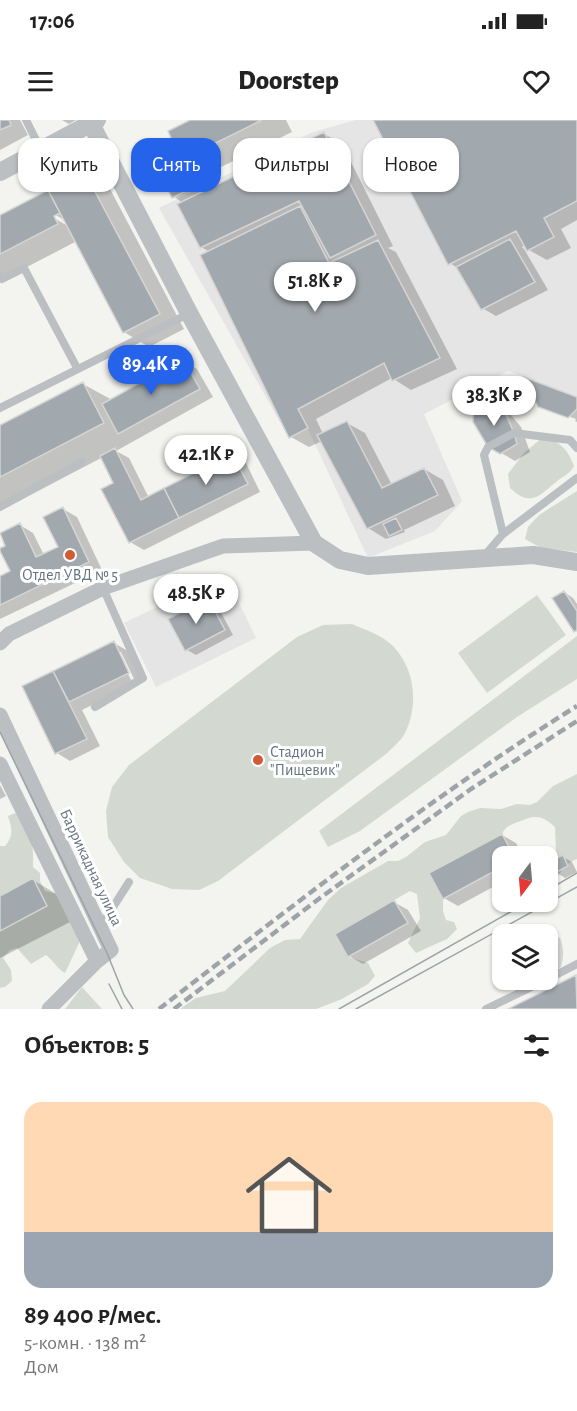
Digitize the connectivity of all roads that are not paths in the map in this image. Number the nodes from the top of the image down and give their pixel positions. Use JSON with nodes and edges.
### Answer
{"nodes":[{"id":1,"x":26,"y":120,"type":"edge"},
{"id":2,"x":94,"y":122,"type":"edge"},
{"id":3,"x":35,"y":138,"type":"edge"},
{"id":4,"x":64,"y":138,"type":"edge"},
{"id":5,"x":18,"y":162,"type":"edge"},
{"id":6,"x":0,"y":172,"type":"edge"},
{"id":7,"x":0,"y":276,"type":"edge"},
{"id":8,"x":189,"y":313,"type":"junction"},
{"id":9,"x":77,"y":368,"type":"junction"},
{"id":10,"x":0,"y":408,"type":"edge"},
{"id":11,"x":577,"y":448,"type":"edge"},
{"id":12,"x":82,"y":462,"type":"dead end"},
{"id":13,"x":577,"y":478,"type":"edge"},
{"id":14,"x":0,"y":507,"type":"edge"},
{"id":15,"x":503,"y":534,"type":"junction"},
{"id":16,"x":314,"y":543,"type":"junction"},
{"id":17,"x":482,"y":558,"type":"junction"},
{"id":18,"x":577,"y":562,"type":"edge"},
{"id":19,"x":103,"y":588,"type":"junction"},
{"id":20,"x":0,"y":643,"type":"edge"},
{"id":21,"x":95,"y":707,"type":"dead end"},
{"id":22,"x":0,"y":715,"type":"edge"},
{"id":23,"x":0,"y":764,"type":"edge"},
{"id":24,"x":129,"y":882,"type":"dead end"},
{"id":25,"x":100,"y":927,"type":"junction"},
{"id":26,"x":97,"y":961,"type":"junction"},
{"id":27,"x":577,"y":964,"type":"edge"},
{"id":28,"x":558,"y":974,"type":"edge"},
{"id":29,"x":525,"y":990,"type":"edge"},
{"id":30,"x":49,"y":1009,"type":"edge"},
{"id":31,"x":486,"y":1009,"type":"edge"}],
"edges":[{"from":1,"to":3,"type":"lane"},
{"from":2,"to":4,"type":"street"},
{"from":2,"to":8,"type":"street"},
{"from":5,"to":6,"type":"street"},
{"from":7,"to":9,"type":"lane"},
{"from":8,"to":9,"type":"lane"},
{"from":8,"to":16,"type":"street"},
{"from":9,"to":10,"type":"lane"},
{"from":11,"to":15,"type":"lane"},
{"from":12,"to":14,"type":"lane"},
{"from":13,"to":15,"type":"lane"},
{"from":15,"to":17,"type":"lane"},
{"from":16,"to":17,"type":"street"},
{"from":16,"to":19,"type":"street"},
{"from":17,"to":18,"type":"street"},
{"from":19,"to":20,"type":"street"},
{"from":19,"to":21,"type":"lane"},
{"from":22,"to":25,"type":"street","name":"Баррикадная улица"},
{"from":23,"to":26,"type":"street"},
{"from":24,"to":25,"type":"lane"},
{"from":25,"to":26,"type":"street","name":"Баррикадная улица"},
{"from":26,"to":30,"type":"street"},
{"from":27,"to":28,"type":"lane"},
{"from":29,"to":31,"type":"lane"}]}
